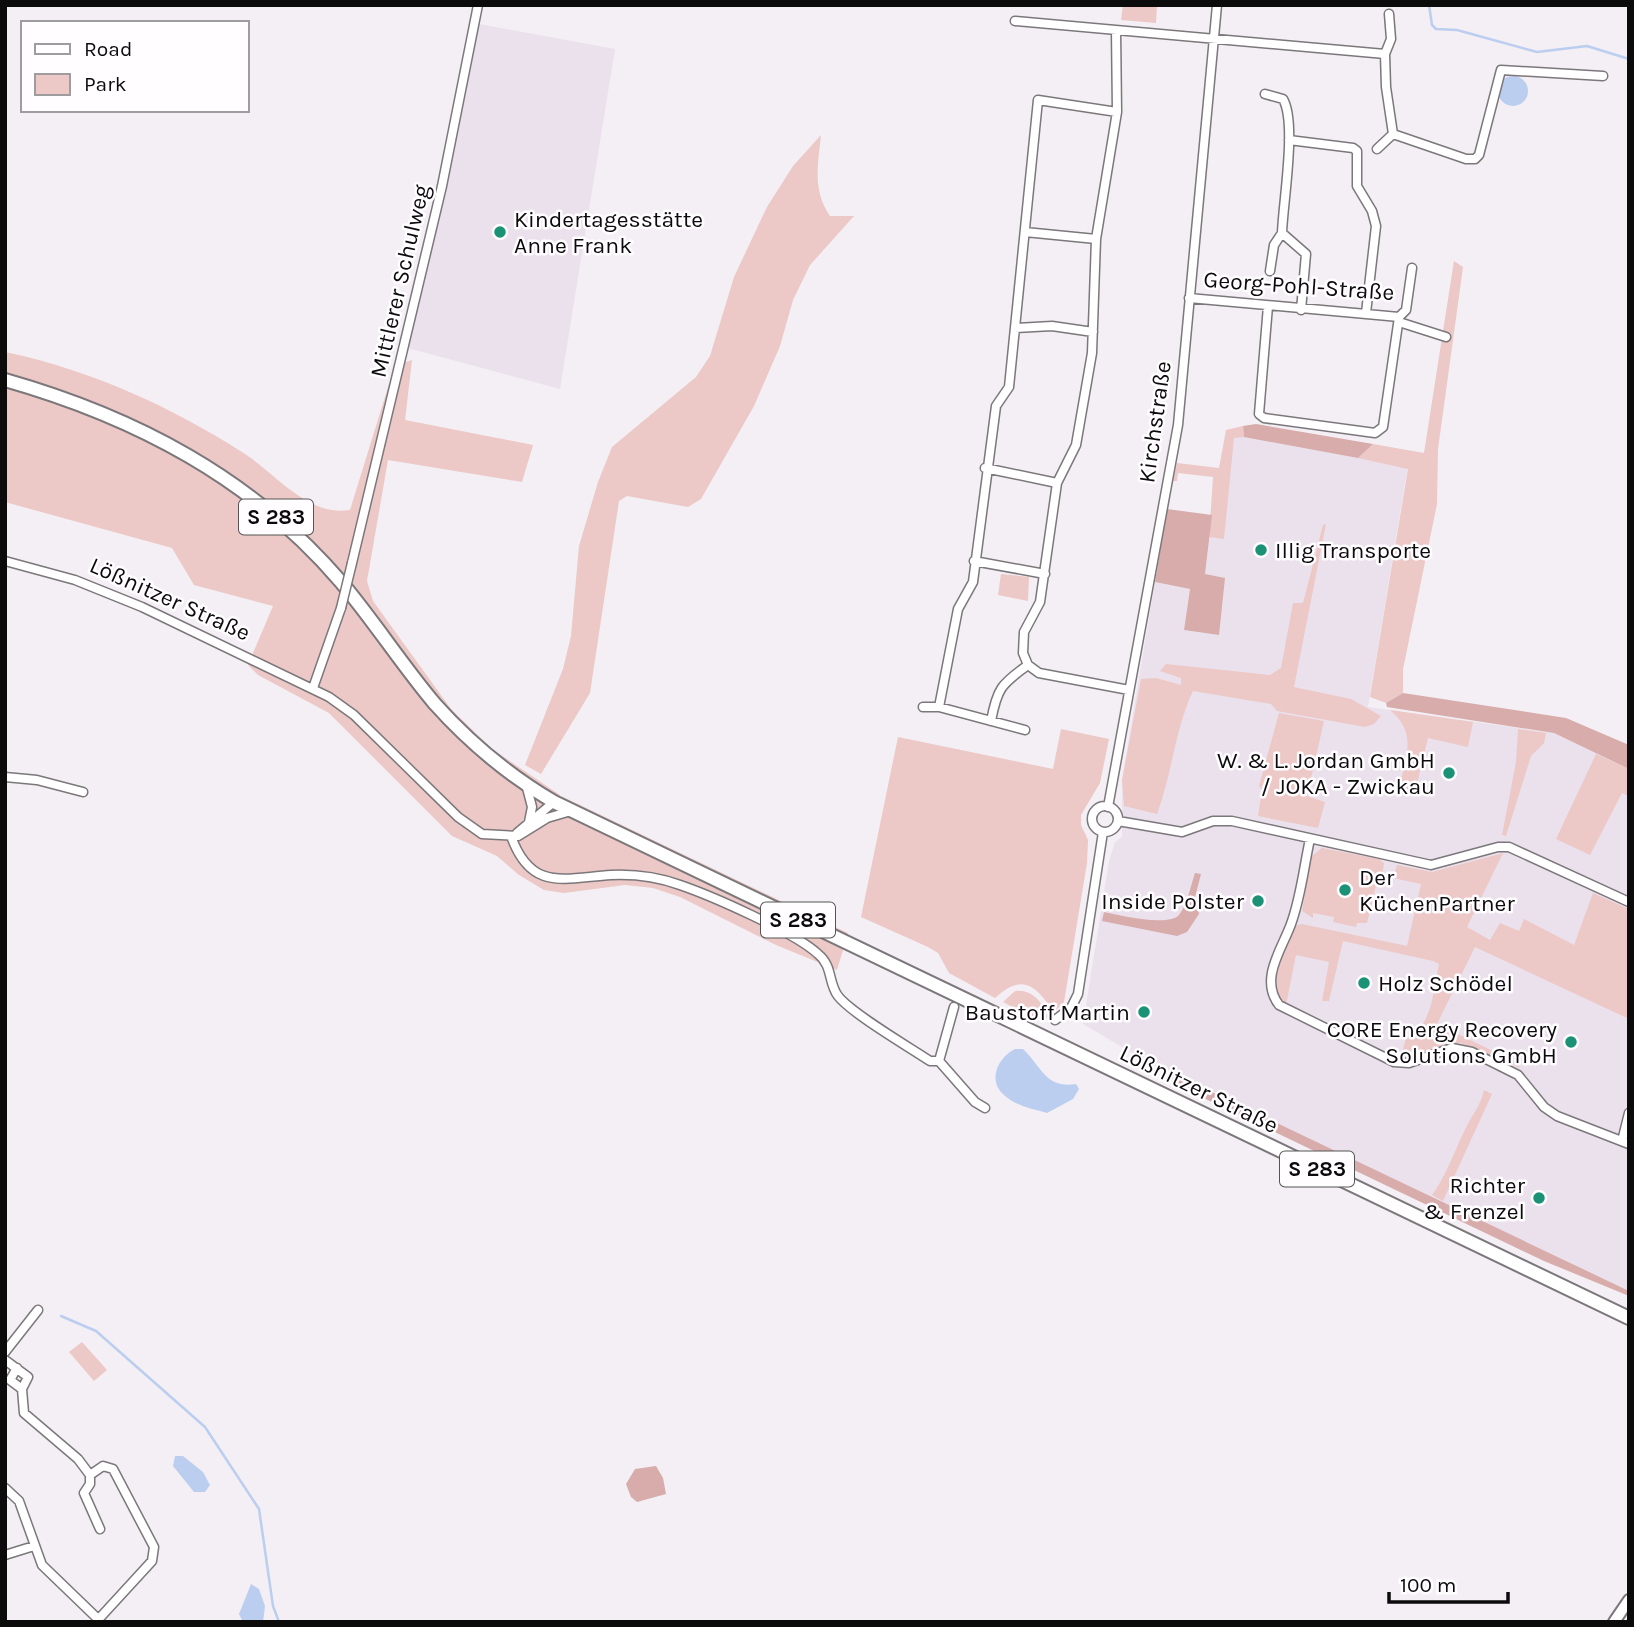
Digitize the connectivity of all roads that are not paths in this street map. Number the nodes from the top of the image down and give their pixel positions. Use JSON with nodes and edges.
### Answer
{"nodes":[{"id":1,"x":478,"y":5,"type":"edge"},
{"id":2,"x":1217,"y":5,"type":"edge"},
{"id":3,"x":1389,"y":14,"type":"dead end"},
{"id":4,"x":1015,"y":21,"type":"dead end"},
{"id":5,"x":1116,"y":30,"type":"junction"},
{"id":6,"x":1214,"y":38,"type":"junction"},
{"id":7,"x":1385,"y":54,"type":"junction"},
{"id":8,"x":1603,"y":76,"type":"dead end"},
{"id":9,"x":1265,"y":94,"type":"dead end"},
{"id":10,"x":1117,"y":112,"type":"junction"},
{"id":11,"x":1393,"y":134,"type":"junction"},
{"id":12,"x":1289,"y":140,"type":"junction"},
{"id":13,"x":1377,"y":149,"type":"dead end"},
{"id":14,"x":1025,"y":232,"type":"junction"},
{"id":15,"x":1282,"y":233,"type":"junction"},
{"id":16,"x":1096,"y":239,"type":"junction"},
{"id":17,"x":1412,"y":268,"type":"dead end"},
{"id":18,"x":1270,"y":271,"type":"dead end"},
{"id":19,"x":1189,"y":298,"type":"junction"},
{"id":20,"x":1268,"y":306,"type":"junction"},
{"id":21,"x":1301,"y":310,"type":"junction"},
{"id":22,"x":1366,"y":313,"type":"junction"},
{"id":23,"x":1399,"y":319,"type":"junction"},
{"id":24,"x":1015,"y":328,"type":"junction"},
{"id":25,"x":1093,"y":332,"type":"junction"},
{"id":26,"x":1446,"y":337,"type":"dead end"},
{"id":27,"x":5,"y":380,"type":"edge"},
{"id":28,"x":985,"y":468,"type":"junction"},
{"id":29,"x":1057,"y":483,"type":"junction"},
{"id":30,"x":5,"y":561,"type":"edge"},
{"id":31,"x":974,"y":562,"type":"junction"},
{"id":32,"x":1045,"y":574,"type":"junction"},
{"id":33,"x":1028,"y":665,"type":"junction"},
{"id":34,"x":313,"y":688,"type":"junction"},
{"id":35,"x":1129,"y":690,"type":"junction"},
{"id":36,"x":923,"y":707,"type":"dead end"},
{"id":37,"x":939,"y":707,"type":"junction"},
{"id":38,"x":990,"y":720,"type":"junction"},
{"id":39,"x":1025,"y":730,"type":"dead end"},
{"id":40,"x":5,"y":777,"type":"edge"},
{"id":41,"x":526,"y":784,"type":"junction"},
{"id":42,"x":83,"y":792,"type":"dead end"},
{"id":43,"x":554,"y":802,"type":"junction"},
{"id":44,"x":1108,"y":807,"type":"junction"},
{"id":45,"x":571,"y":811,"type":"junction"},
{"id":46,"x":547,"y":818,"type":"junction"},
{"id":47,"x":1118,"y":821,"type":"junction"},
{"id":48,"x":528,"y":824,"type":"junction"},
{"id":49,"x":1102,"y":832,"type":"junction"},
{"id":50,"x":511,"y":836,"type":"junction"},
{"id":51,"x":1310,"y":839,"type":"junction"},
{"id":52,"x":1629,"y":902,"type":"edge"},
{"id":53,"x":954,"y":1007,"type":"dead end"},
{"id":54,"x":1055,"y":1020,"type":"dead end"},
{"id":55,"x":939,"y":1062,"type":"junction"},
{"id":56,"x":985,"y":1108,"type":"dead end"},
{"id":57,"x":1629,"y":1112,"type":"edge"},
{"id":58,"x":1626,"y":1142,"type":"edge"},
{"id":59,"x":38,"y":1310,"type":"dead end"},
{"id":60,"x":1629,"y":1318,"type":"edge"},
{"id":61,"x":5,"y":1352,"type":"edge"},
{"id":62,"x":5,"y":1360,"type":"edge"},
{"id":63,"x":17,"y":1368,"type":"junction"},
{"id":64,"x":22,"y":1389,"type":"junction"},
{"id":65,"x":90,"y":1475,"type":"junction"},
{"id":66,"x":5,"y":1488,"type":"edge"},
{"id":67,"x":100,"y":1529,"type":"dead end"},
{"id":68,"x":34,"y":1546,"type":"junction"},
{"id":69,"x":5,"y":1555,"type":"edge"},
{"id":70,"x":1629,"y":1600,"type":"edge"},
{"id":71,"x":97,"y":1620,"type":"edge"},
{"id":72,"x":1614,"y":1622,"type":"edge"}],
"edges":[{"from":1,"to":34,"type":"street","name":"Mittlerer Schulweg","bridge":true},
{"from":2,"to":6,"type":"street","name":"Kirchstraße"},
{"from":3,"to":7,"type":"street"},
{"from":4,"to":5,"type":"street"},
{"from":5,"to":6,"type":"street"},
{"from":5,"to":10,"type":"street"},
{"from":6,"to":7,"type":"street"},
{"from":6,"to":19,"type":"street","name":"Kirchstraße"},
{"from":7,"to":11,"type":"street"},
{"from":8,"to":11,"type":"street"},
{"from":9,"to":12,"type":"street"},
{"from":10,"to":14,"type":"street"},
{"from":10,"to":16,"type":"street"},
{"from":11,"to":13,"type":"street"},
{"from":12,"to":15,"type":"street"},
{"from":12,"to":22,"type":"street"},
{"from":14,"to":16,"type":"street"},
{"from":14,"to":24,"type":"street"},
{"from":15,"to":18,"type":"street"},
{"from":15,"to":21,"type":"street"},
{"from":16,"to":25,"type":"street"},
{"from":17,"to":23,"type":"street","name":"Georg-Pohl-Straße"},
{"from":19,"to":20,"type":"street","name":"Georg-Pohl-Straße"},
{"from":19,"to":35,"type":"street","name":"Kirchstraße"},
{"from":20,"to":21,"type":"street","name":"Georg-Pohl-Straße"},
{"from":20,"to":23,"type":"street"},
{"from":21,"to":22,"type":"street","name":"Georg-Pohl-Straße"},
{"from":22,"to":23,"type":"street","name":"Georg-Pohl-Straße"},
{"from":23,"to":26,"type":"street"},
{"from":24,"to":25,"type":"street"},
{"from":24,"to":28,"type":"street"},
{"from":25,"to":29,"type":"street"},
{"from":27,"to":41,"type":"main road","number":"S 283"},
{"from":28,"to":29,"type":"street"},
{"from":28,"to":31,"type":"street"},
{"from":29,"to":32,"type":"street"},
{"from":30,"to":34,"type":"street","name":"Lößnitzer Straße"},
{"from":31,"to":32,"type":"street"},
{"from":31,"to":37,"type":"street"},
{"from":32,"to":33,"type":"street"},
{"from":33,"to":35,"type":"street"},
{"from":33,"to":38,"type":"street"},
{"from":34,"to":50,"type":"street","name":"Lößnitzer Straße"},
{"from":35,"to":44,"type":"street","name":"Kirchstraße"},
{"from":36,"to":37,"type":"street"},
{"from":37,"to":38,"type":"street"},
{"from":38,"to":39,"type":"street"},
{"from":40,"to":42,"type":"street"},
{"from":41,"to":43,"type":"main road","number":"S 283"},
{"from":41,"to":48,"type":"street"},
{"from":43,"to":45,"type":"main road","number":"S 283"},
{"from":43,"to":46,"type":"street"},
{"from":43,"to":48,"type":"street"},
{"from":44,"to":47,"type":"street"},
{"from":44,"to":49,"type":"street","name":"Kirchstraße"},
{"from":45,"to":46,"type":"street"},
{"from":45,"to":60,"type":"main road","name":"Lößnitzer Straße","number":"S 283"},
{"from":46,"to":50,"type":"street"},
{"from":47,"to":49,"type":"street"},
{"from":47,"to":51,"type":"street"},
{"from":48,"to":50,"type":"street"},
{"from":49,"to":54,"type":"street","name":"Kirchstraße"},
{"from":50,"to":55,"type":"street"},
{"from":51,"to":52,"type":"street"},
{"from":51,"to":58,"type":"street"},
{"from":53,"to":55,"type":"street"},
{"from":55,"to":56,"type":"street"},
{"from":57,"to":58,"type":"street"},
{"from":59,"to":61,"type":"street"},
{"from":62,"to":63,"type":"street"},
{"from":63,"to":64,"type":"street"},
{"from":63,"to":64,"type":"street"},
{"from":64,"to":65,"type":"street"},
{"from":65,"to":67,"type":"street"},
{"from":65,"to":71,"type":"street"},
{"from":66,"to":68,"type":"street"},
{"from":68,"to":69,"type":"street"},
{"from":68,"to":71,"type":"street"},
{"from":70,"to":72,"type":"main road"}]}
